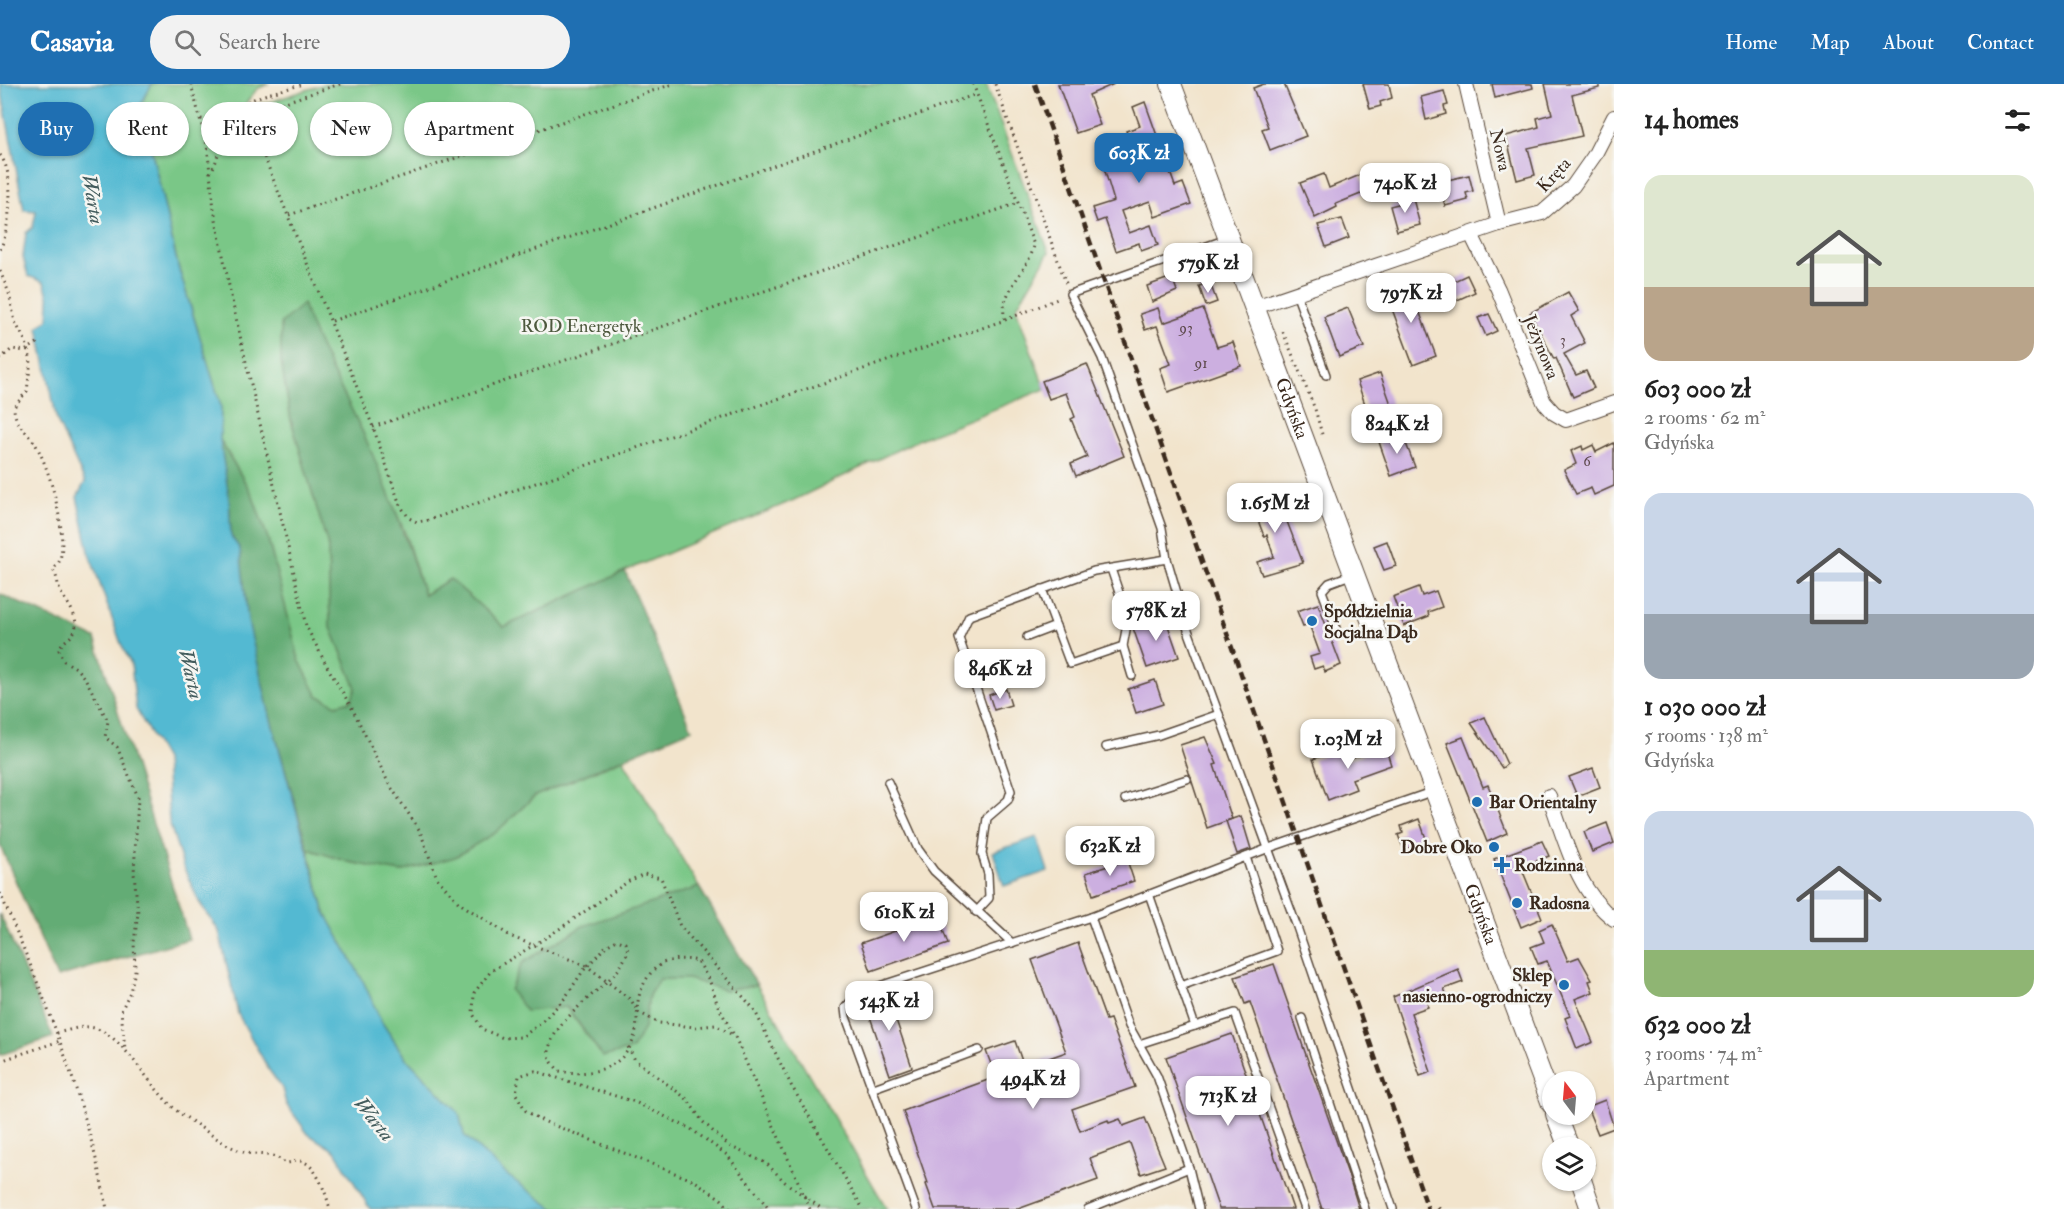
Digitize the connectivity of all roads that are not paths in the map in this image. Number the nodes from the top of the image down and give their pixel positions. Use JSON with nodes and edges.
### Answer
{"nodes":[{"id":1,"x":1171,"y":84,"type":"edge"},
{"id":2,"x":1466,"y":84,"type":"edge"},
{"id":3,"x":1614,"y":117,"type":"edge"},
{"id":4,"x":1499,"y":224,"type":"junction"},
{"id":5,"x":1471,"y":234,"type":"junction"},
{"id":6,"x":1230,"y":238,"type":"junction"},
{"id":7,"x":1296,"y":293,"type":"junction"},
{"id":8,"x":1255,"y":307,"type":"junction"},
{"id":9,"x":1326,"y":375,"type":"dead end"},
{"id":10,"x":1614,"y":403,"type":"edge"},
{"id":11,"x":1167,"y":560,"type":"junction"},
{"id":12,"x":1111,"y":568,"type":"junction"},
{"id":13,"x":1356,"y":573,"type":"junction"},
{"id":14,"x":1042,"y":589,"type":"junction"},
{"id":15,"x":1056,"y":626,"type":"junction"},
{"id":16,"x":1336,"y":628,"type":"dead end"},
{"id":17,"x":1027,"y":637,"type":"dead end"},
{"id":18,"x":1123,"y":646,"type":"junction"},
{"id":19,"x":1132,"y":676,"type":"dead end"},
{"id":20,"x":1219,"y":714,"type":"junction"},
{"id":21,"x":1106,"y":747,"type":"dead end"},
{"id":22,"x":1187,"y":779,"type":"dead end"},
{"id":23,"x":888,"y":782,"type":"dead end"},
{"id":24,"x":1436,"y":791,"type":"junction"},
{"id":25,"x":1549,"y":796,"type":"dead end"},
{"id":26,"x":1125,"y":800,"type":"dead end"},
{"id":27,"x":1269,"y":848,"type":"junction"},
{"id":28,"x":1246,"y":857,"type":"junction"},
{"id":29,"x":1149,"y":894,"type":"junction"},
{"id":30,"x":976,"y":912,"type":"junction"},
{"id":31,"x":1091,"y":917,"type":"junction"},
{"id":32,"x":1614,"y":919,"type":"edge"},
{"id":33,"x":1012,"y":943,"type":"junction"},
{"id":34,"x":1181,"y":986,"type":"junction"},
{"id":35,"x":1302,"y":1018,"type":"dead end"},
{"id":36,"x":1195,"y":1026,"type":"junction"},
{"id":37,"x":1139,"y":1044,"type":"junction"},
{"id":38,"x":979,"y":1050,"type":"dead end"},
{"id":39,"x":1542,"y":1077,"type":"edge"},
{"id":40,"x":872,"y":1089,"type":"junction"},
{"id":41,"x":1189,"y":1168,"type":"junction"},
{"id":42,"x":1591,"y":1191,"type":"edge"},
{"id":43,"x":916,"y":1209,"type":"edge"},
{"id":44,"x":1088,"y":1209,"type":"edge"},
{"id":45,"x":1199,"y":1209,"type":"edge"},
{"id":46,"x":1305,"y":1209,"type":"edge"},
{"id":47,"x":1365,"y":1209,"type":"edge"},
{"id":48,"x":1392,"y":1209,"type":"edge"},
{"id":49,"x":1592,"y":1209,"type":"edge"}],
"edges":[{"from":1,"to":6,"type":"main road","name":"Gdyńska"},
{"from":2,"to":4,"type":"street","name":"Nowa"},
{"from":3,"to":4,"type":"street","name":"Kręta"},
{"from":4,"to":5,"type":"street","name":"Kręta"},
{"from":5,"to":7,"type":"street","name":"Kręta"},
{"from":5,"to":10,"type":"street","name":"Jeżynowa"},
{"from":6,"to":8,"type":"main road","name":"Gdyńska"},
{"from":6,"to":11,"type":"lane"},
{"from":7,"to":8,"type":"street","name":"Kręta"},
{"from":7,"to":9,"type":"lane"},
{"from":8,"to":13,"type":"main road","name":"Gdyńska"},
{"from":11,"to":12,"type":"lane"},
{"from":11,"to":20,"type":"lane"},
{"from":12,"to":14,"type":"lane"},
{"from":12,"to":18,"type":"lane"},
{"from":13,"to":16,"type":"lane"},
{"from":13,"to":24,"type":"main road","name":"Gdyńska"},
{"from":14,"to":15,"type":"lane"},
{"from":14,"to":30,"type":"lane"},
{"from":15,"to":17,"type":"lane"},
{"from":15,"to":18,"type":"lane"},
{"from":18,"to":19,"type":"lane"},
{"from":20,"to":21,"type":"lane"},
{"from":20,"to":27,"type":"lane"},
{"from":22,"to":26,"type":"lane"},
{"from":23,"to":30,"type":"lane"},
{"from":24,"to":27,"type":"lane"},
{"from":24,"to":39,"type":"main road","name":"Gdyńska"},
{"from":25,"to":32,"type":"street"},
{"from":27,"to":28,"type":"lane"},
{"from":27,"to":48,"type":"lane"},
{"from":28,"to":29,"type":"lane"},
{"from":28,"to":34,"type":"lane"},
{"from":29,"to":31,"type":"lane"},
{"from":29,"to":34,"type":"lane"},
{"from":30,"to":33,"type":"lane"},
{"from":31,"to":33,"type":"lane"},
{"from":31,"to":37,"type":"lane"},
{"from":33,"to":40,"type":"lane"},
{"from":34,"to":36,"type":"lane"},
{"from":35,"to":47,"type":"lane"},
{"from":36,"to":37,"type":"lane"},
{"from":36,"to":46,"type":"lane"},
{"from":37,"to":41,"type":"lane"},
{"from":38,"to":40,"type":"lane"},
{"from":40,"to":43,"type":"lane"},
{"from":41,"to":44,"type":"lane"},
{"from":41,"to":45,"type":"lane"},
{"from":42,"to":49,"type":"main road"}]}
